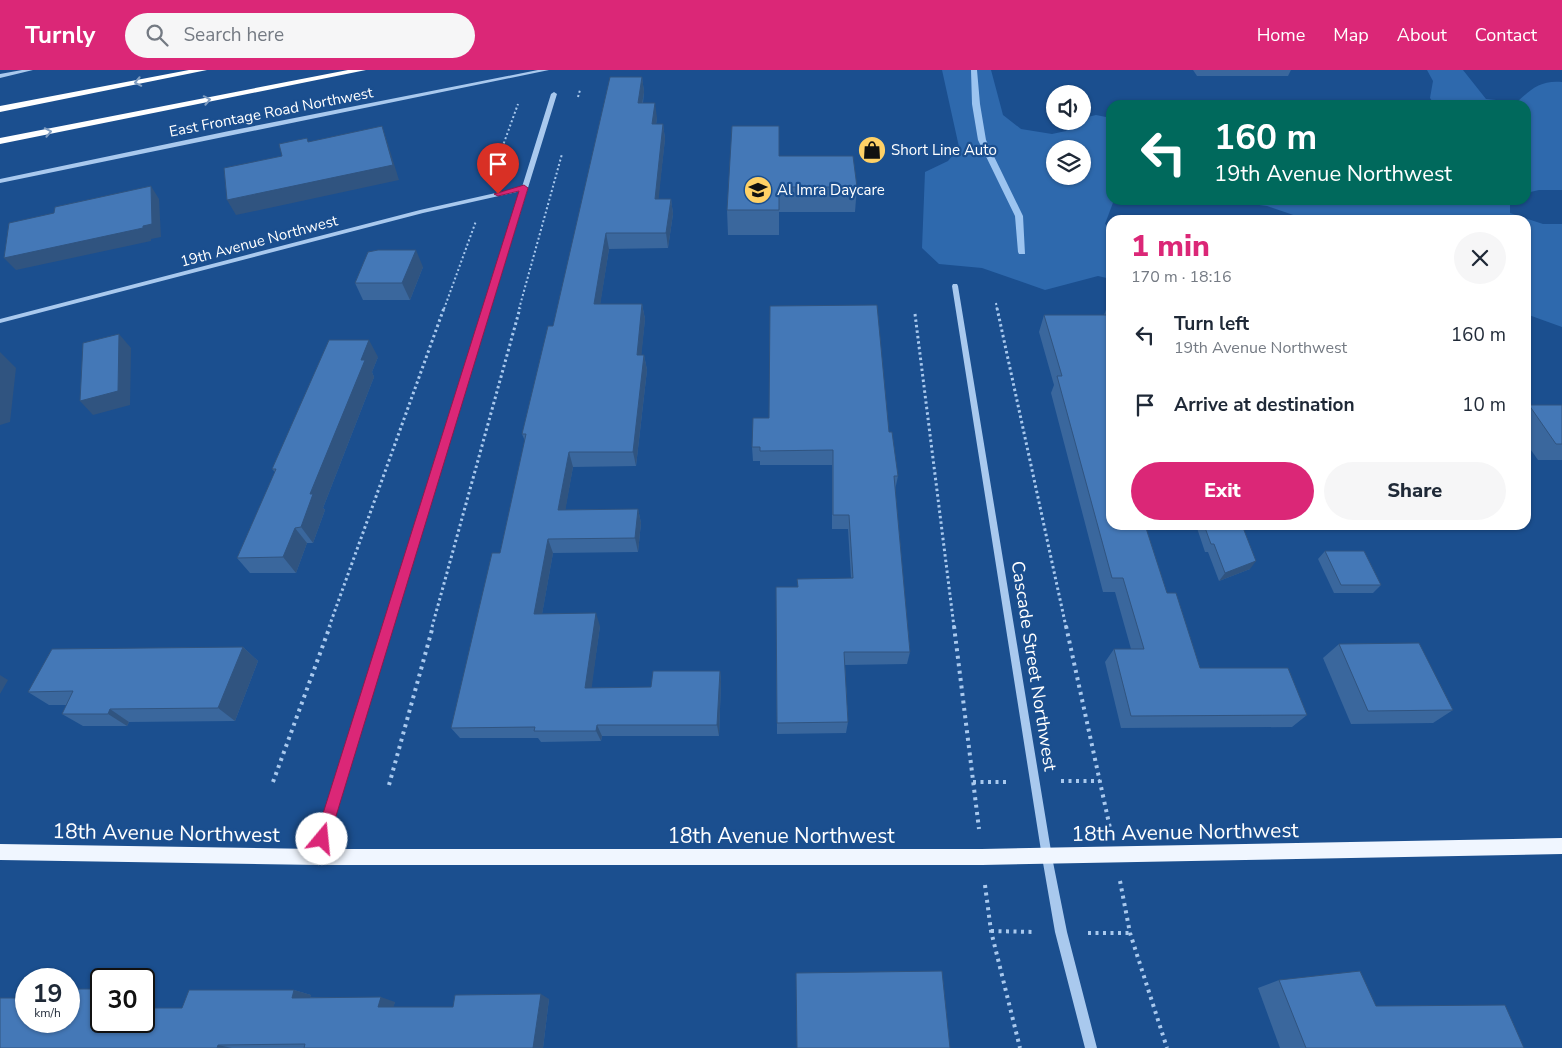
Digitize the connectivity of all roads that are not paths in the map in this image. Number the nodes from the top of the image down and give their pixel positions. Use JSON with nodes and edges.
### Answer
{"nodes":[{"id":1,"x":30,"y":70,"type":"edge"},
{"id":2,"x":203,"y":70,"type":"edge"},
{"id":3,"x":362,"y":70,"type":"edge"},
{"id":4,"x":546,"y":70,"type":"edge"},
{"id":5,"x":0,"y":76,"type":"edge"},
{"id":6,"x":554,"y":94,"type":"dead end"},
{"id":7,"x":0,"y":109,"type":"edge"},
{"id":8,"x":0,"y":141,"type":"edge"},
{"id":9,"x":0,"y":181,"type":"edge"},
{"id":10,"x":524,"y":188,"type":"junction"},
{"id":11,"x":955,"y":286,"type":"dead end"},
{"id":12,"x":0,"y":321,"type":"edge"},
{"id":13,"x":1562,"y":846,"type":"edge"},
{"id":14,"x":0,"y":852,"type":"edge"},
{"id":15,"x":316,"y":857,"type":"junction"},
{"id":16,"x":1047,"y":857,"type":"junction"},
{"id":17,"x":1091,"y":1048,"type":"edge"}],
"edges":[{"from":1,"to":5,"type":"street"},
{"from":2,"to":7,"type":"highway","one_way":true},
{"from":8,"to":3,"type":"highway","one_way":true},
{"from":4,"to":9,"type":"street","name":"East Frontage Road Northwest"},
{"from":6,"to":10,"type":"street"},
{"from":10,"to":12,"type":"street","name":"19th Avenue Northwest"},
{"from":10,"to":15,"type":"street"},
{"from":11,"to":16,"type":"street","name":"Cascade Street Northwest"},
{"from":13,"to":16,"type":"main road","name":"18th Avenue Northwest"},
{"from":14,"to":15,"type":"main road","name":"18th Avenue Northwest"},
{"from":15,"to":16,"type":"main road","name":"18th Avenue Northwest"},
{"from":16,"to":17,"type":"street","name":"Cascade Street Northwest"}]}
